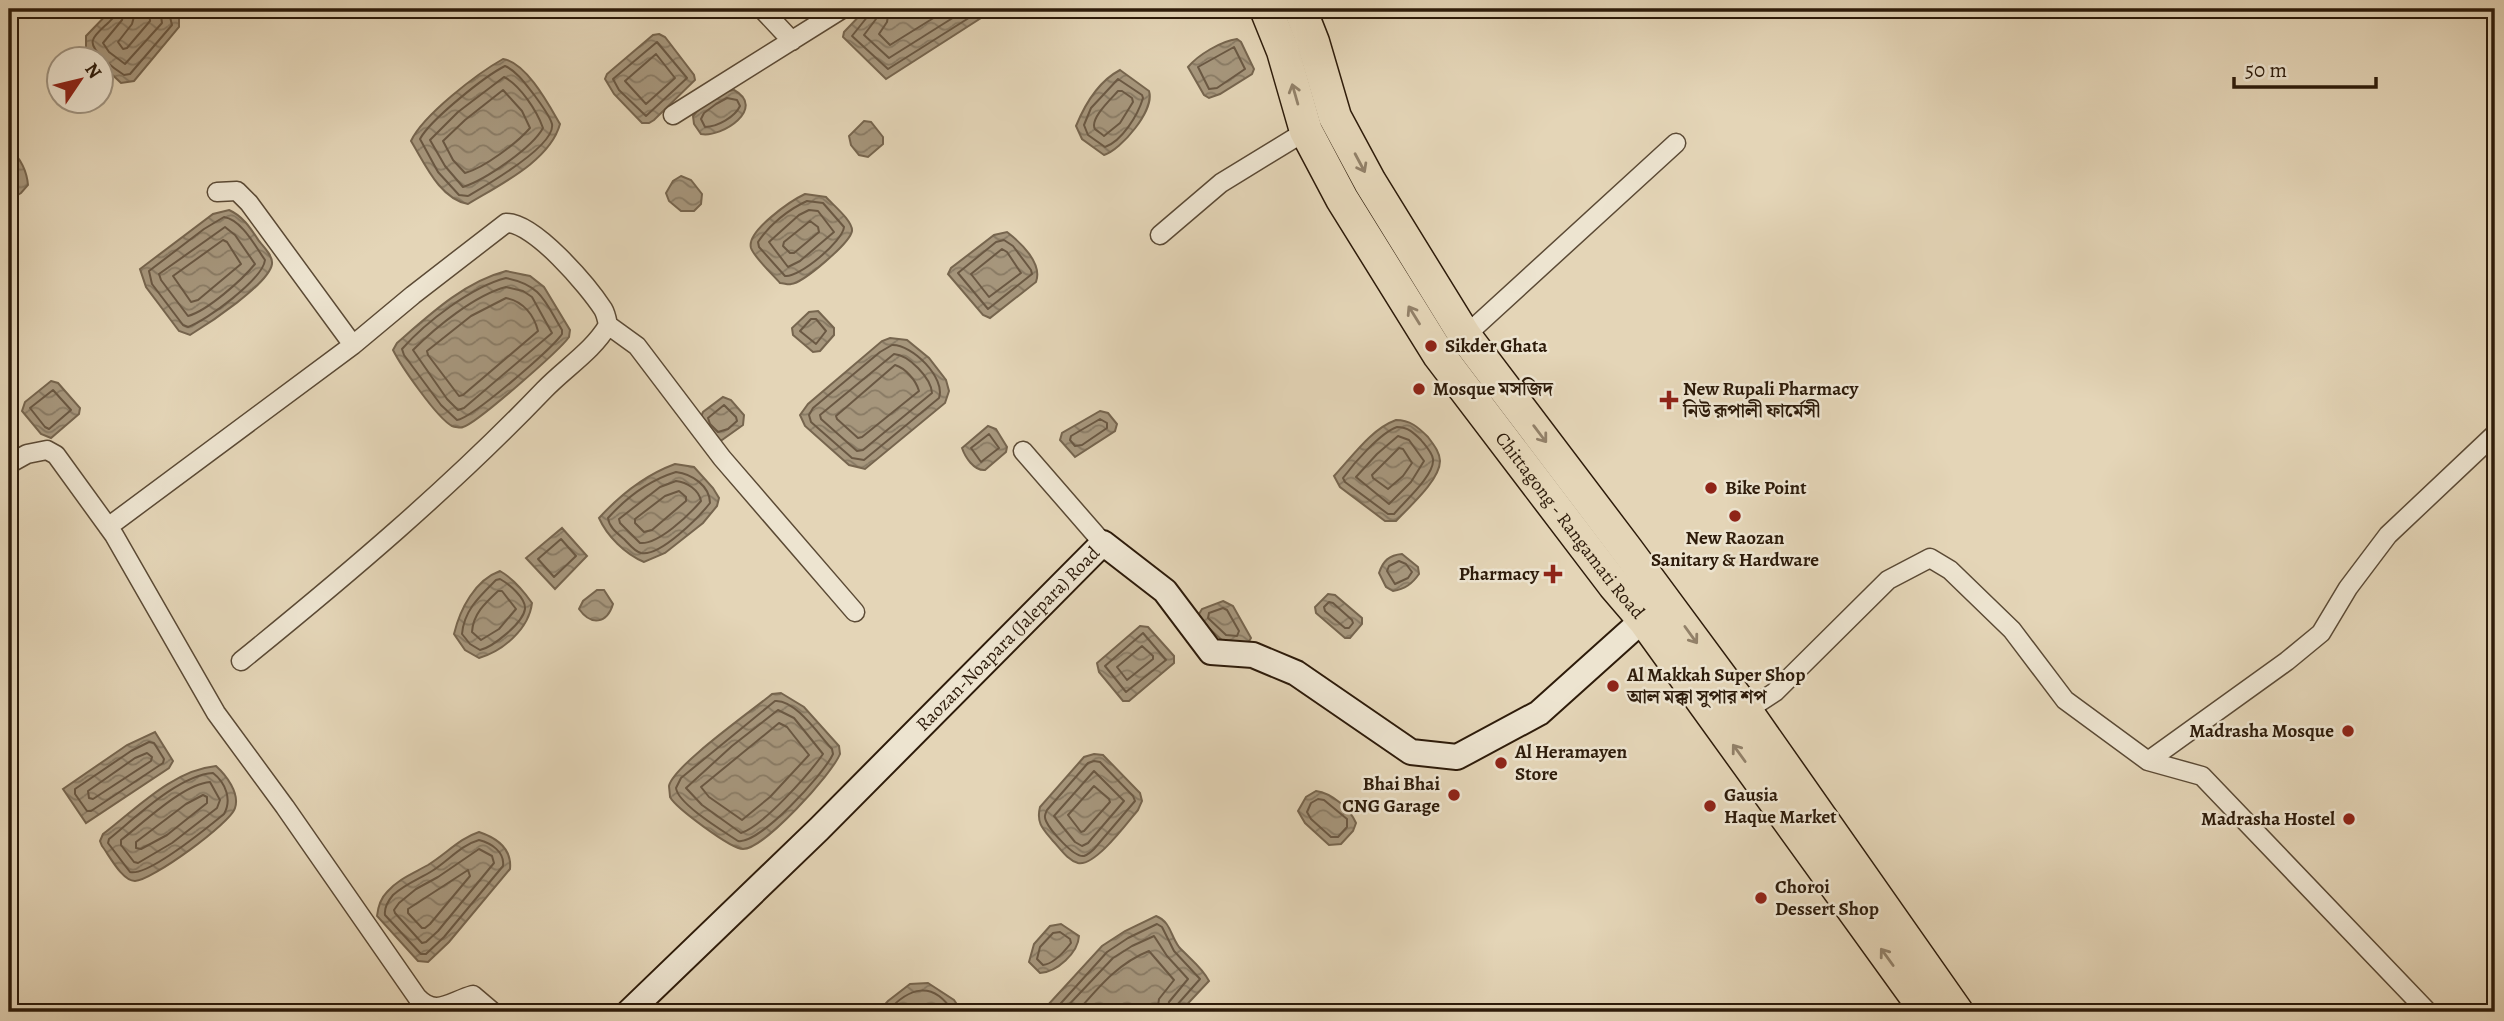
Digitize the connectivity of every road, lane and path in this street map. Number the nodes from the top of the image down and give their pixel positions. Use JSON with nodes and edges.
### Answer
{"nodes":[{"id":1,"x":762,"y":9,"type":"edge"},
{"id":2,"x":842,"y":9,"type":"edge"},
{"id":3,"x":1266,"y":9,"type":"edge"},
{"id":4,"x":1300,"y":9,"type":"edge"},
{"id":5,"x":792,"y":41,"type":"junction"},
{"id":6,"x":673,"y":115,"type":"dead end"},
{"id":7,"x":1306,"y":131,"type":"junction"},
{"id":8,"x":1676,"y":143,"type":"dead end"},
{"id":9,"x":218,"y":192,"type":"dead end"},
{"id":10,"x":1160,"y":235,"type":"dead end"},
{"id":11,"x":608,"y":325,"type":"junction"},
{"id":12,"x":1465,"y":335,"type":"junction"},
{"id":13,"x":353,"y":345,"type":"junction"},
{"id":14,"x":2495,"y":434,"type":"edge"},
{"id":15,"x":1023,"y":451,"type":"dead end"},
{"id":16,"x":9,"y":464,"type":"edge"},
{"id":17,"x":108,"y":527,"type":"junction"},
{"id":18,"x":1103,"y":543,"type":"junction"},
{"id":19,"x":1654,"y":610,"type":"junction"},
{"id":20,"x":855,"y":612,"type":"dead end"},
{"id":21,"x":241,"y":662,"type":"dead end"},
{"id":22,"x":1746,"y":711,"type":"junction"},
{"id":23,"x":2148,"y":761,"type":"junction"},
{"id":24,"x":493,"y":1012,"type":"edge"},
{"id":25,"x":629,"y":1012,"type":"edge"},
{"id":26,"x":1927,"y":1012,"type":"edge"},
{"id":27,"x":1957,"y":1012,"type":"edge"},
{"id":28,"x":2428,"y":1012,"type":"edge"}],
"edges":[{"from":1,"to":5,"type":"street"},
{"from":2,"to":5,"type":"street"},
{"from":7,"to":3,"type":"highway","name":"Chittagong - Rangamati Road","one_way":true},
{"from":4,"to":12,"type":"highway","name":"Chittagong - Rangamati Road","one_way":true},
{"from":5,"to":6,"type":"street"},
{"from":7,"to":10,"type":"street"},
{"from":19,"to":7,"type":"highway","name":"Chittagong - Rangamati Road","one_way":true},
{"from":8,"to":12,"type":"street"},
{"from":9,"to":13,"type":"street"},
{"from":11,"to":13,"type":"street"},
{"from":11,"to":20,"type":"street"},
{"from":11,"to":21,"type":"street"},
{"from":12,"to":19,"type":"highway","name":"Chittagong - Rangamati Road","one_way":true},
{"from":13,"to":17,"type":"street"},
{"from":14,"to":23,"type":"street"},
{"from":15,"to":18,"type":"street"},
{"from":16,"to":17,"type":"street"},
{"from":17,"to":24,"type":"street"},
{"from":18,"to":19,"type":"main road","name":"Raozan-Noapara (Jalepara) Road"},
{"from":18,"to":25,"type":"main road","name":"Raozan-Noapara (Jalepara) Road"},
{"from":19,"to":22,"type":"highway","name":"Chittagong - Rangamati Road","one_way":true},
{"from":26,"to":19,"type":"highway","name":"Chittagong - Rangamati Road","one_way":true},
{"from":22,"to":23,"type":"street"},
{"from":22,"to":27,"type":"highway","name":"Chittagong - Rangamati Road"},
{"from":23,"to":28,"type":"street"}]}
